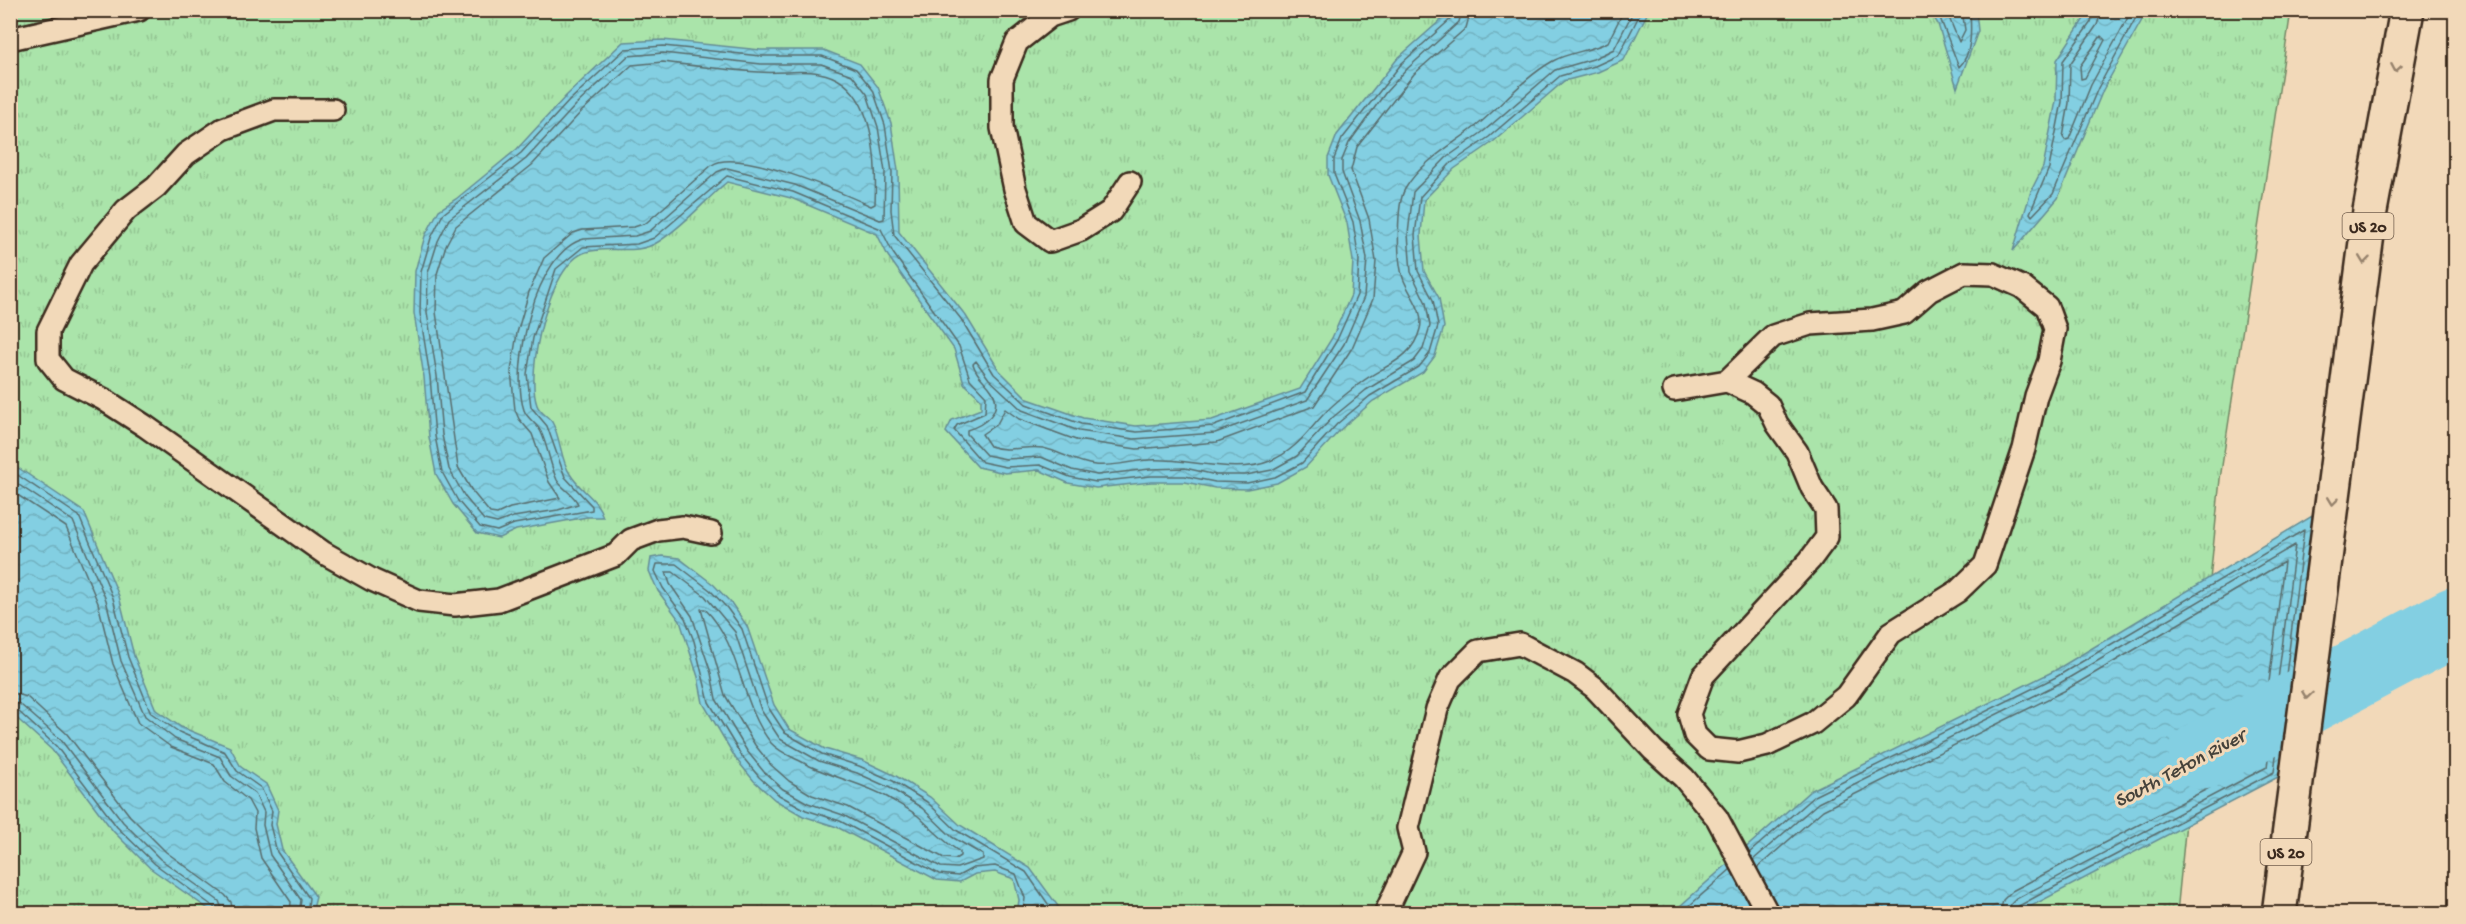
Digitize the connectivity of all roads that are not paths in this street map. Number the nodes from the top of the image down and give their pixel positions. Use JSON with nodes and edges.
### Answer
{"nodes":[{"id":1,"x":139,"y":10,"type":"edge"},
{"id":2,"x":1068,"y":10,"type":"edge"},
{"id":3,"x":2407,"y":10,"type":"edge"},
{"id":4,"x":10,"y":39,"type":"edge"},
{"id":5,"x":333,"y":110,"type":"dead end"},
{"id":6,"x":1130,"y":182,"type":"dead end"},
{"id":7,"x":1727,"y":381,"type":"junction"},
{"id":8,"x":1674,"y":390,"type":"dead end"},
{"id":9,"x":711,"y":533,"type":"dead end"},
{"id":10,"x":1385,"y":914,"type":"edge"},
{"id":11,"x":1768,"y":914,"type":"edge"},
{"id":12,"x":2279,"y":914,"type":"edge"}],
"edges":[{"from":1,"to":4,"type":"lane"},
{"from":2,"to":6,"type":"lane"},
{"from":3,"to":12,"type":"highway","number":"US 20","one_way":true},
{"from":5,"to":9,"type":"lane"},
{"from":7,"to":7,"type":"lane"},
{"from":7,"to":8,"type":"lane"},
{"from":10,"to":11,"type":"lane"}]}
